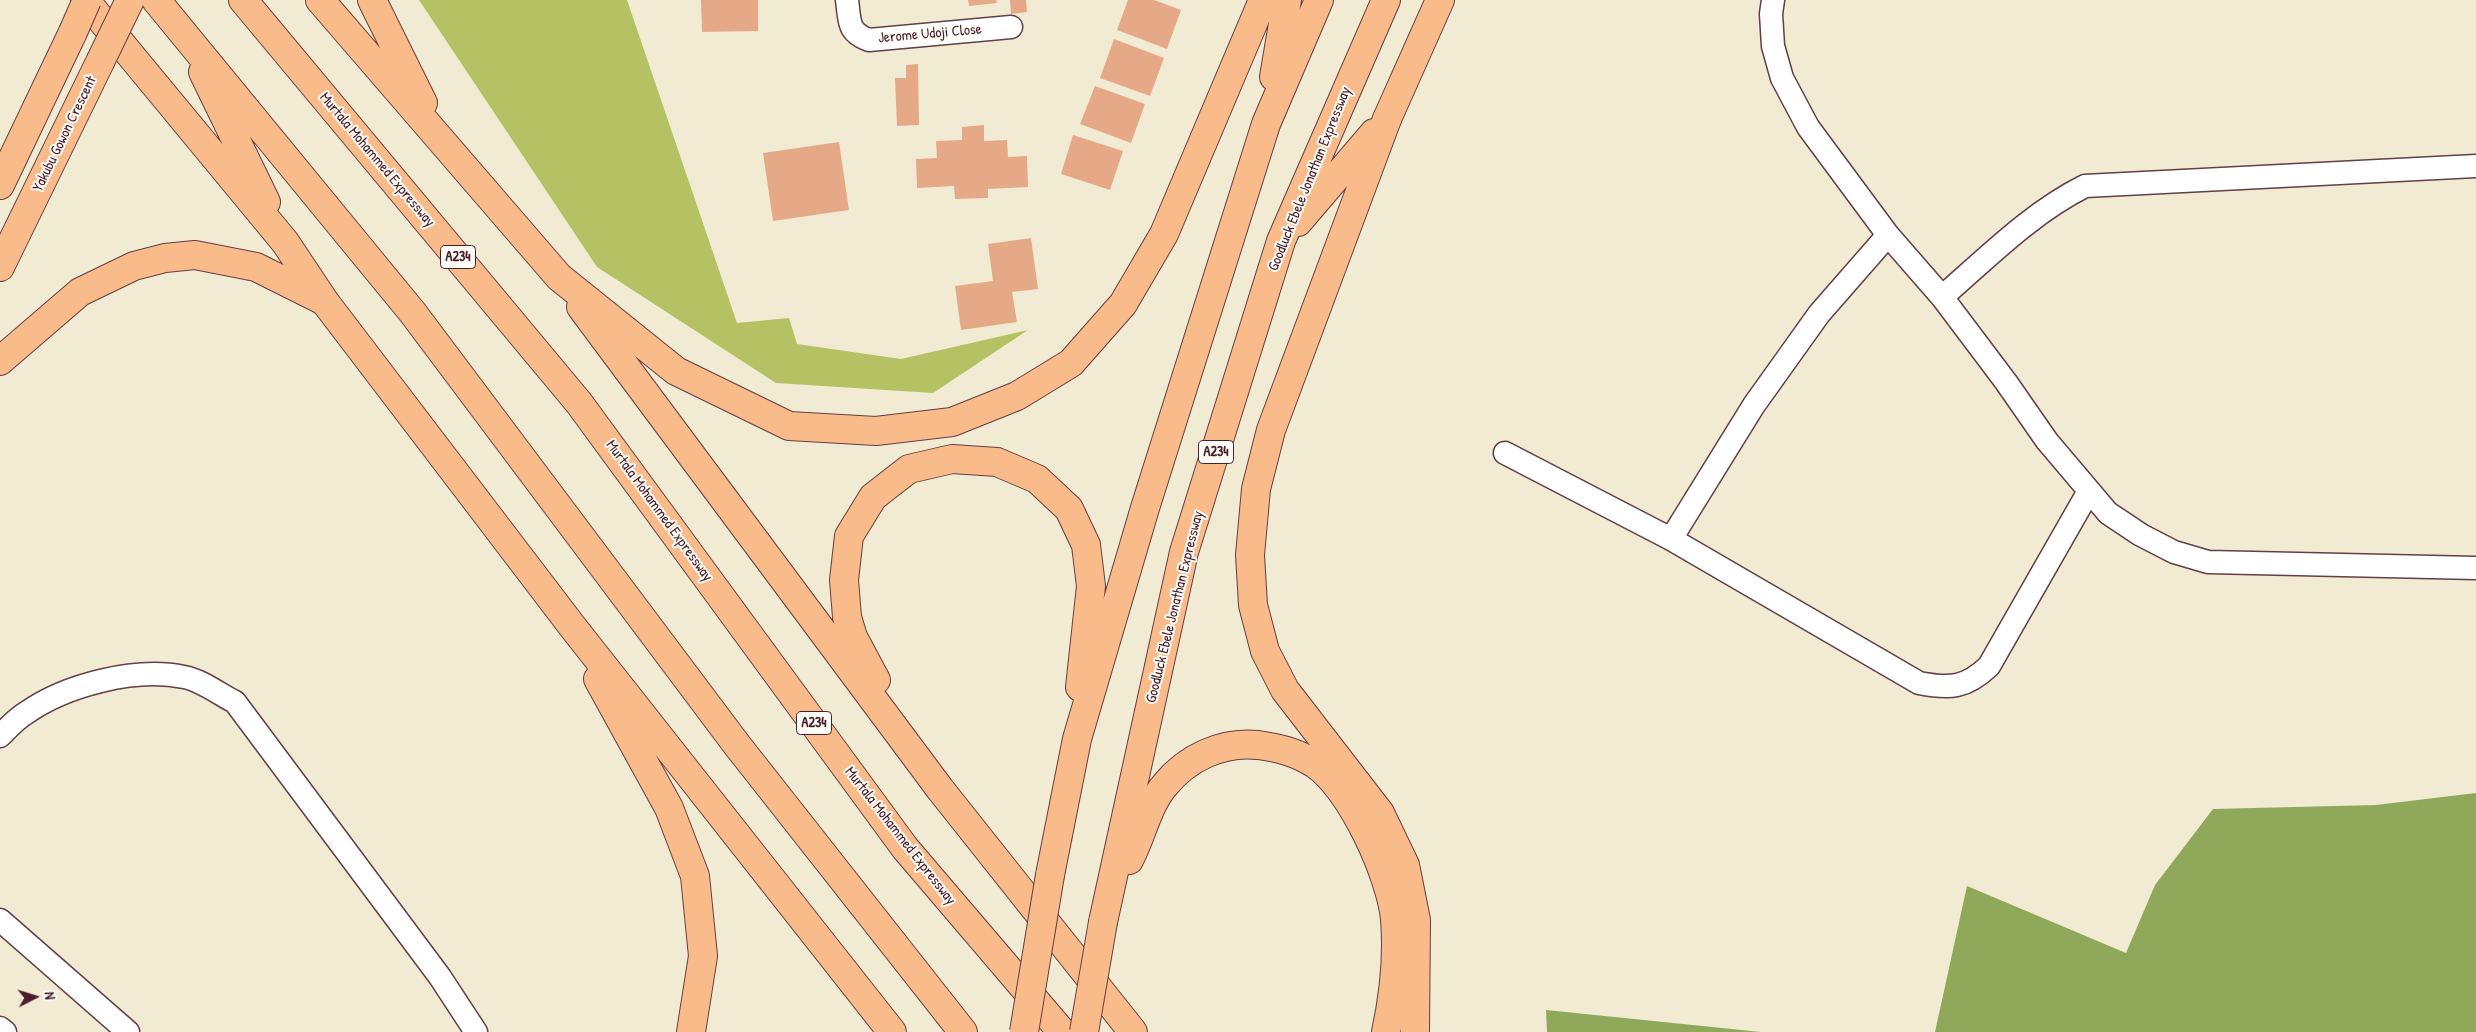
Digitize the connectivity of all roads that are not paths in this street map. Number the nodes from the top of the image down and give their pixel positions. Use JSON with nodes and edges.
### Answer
{"nodes":[{"id":1,"x":86,"y":0,"type":"edge"},
{"id":2,"x":130,"y":0,"type":"edge"},
{"id":3,"x":156,"y":0,"type":"edge"},
{"id":4,"x":243,"y":0,"type":"edge"},
{"id":5,"x":320,"y":0,"type":"edge"},
{"id":6,"x":372,"y":0,"type":"edge"},
{"id":7,"x":847,"y":0,"type":"edge"},
{"id":8,"x":1263,"y":0,"type":"edge"},
{"id":9,"x":1287,"y":0,"type":"edge"},
{"id":10,"x":1318,"y":0,"type":"edge"},
{"id":11,"x":1386,"y":0,"type":"edge"},
{"id":12,"x":1440,"y":0,"type":"edge"},
{"id":13,"x":1774,"y":0,"type":"edge"},
{"id":14,"x":1012,"y":27,"type":"dead end"},
{"id":15,"x":185,"y":35,"type":"junction"},
{"id":16,"x":1387,"y":119,"type":"junction"},
{"id":17,"x":1266,"y":124,"type":"junction"},
{"id":18,"x":440,"y":138,"type":"junction"},
{"id":19,"x":2476,"y":166,"type":"edge"},
{"id":20,"x":0,"y":185,"type":"edge"},
{"id":21,"x":1888,"y":235,"type":"junction"},
{"id":22,"x":1282,"y":241,"type":"junction"},
{"id":23,"x":285,"y":242,"type":"junction"},
{"id":24,"x":0,"y":267,"type":"edge"},
{"id":25,"x":559,"y":277,"type":"junction"},
{"id":26,"x":1942,"y":297,"type":"junction"},
{"id":27,"x":325,"y":302,"type":"junction"},
{"id":28,"x":0,"y":360,"type":"edge"},
{"id":29,"x":1505,"y":453,"type":"dead end"},
{"id":30,"x":2089,"y":491,"type":"junction"},
{"id":31,"x":1671,"y":539,"type":"junction"},
{"id":32,"x":2476,"y":568,"type":"edge"},
{"id":33,"x":572,"y":626,"type":"junction"},
{"id":34,"x":0,"y":736,"type":"edge"},
{"id":35,"x":1077,"y":739,"type":"junction"},
{"id":36,"x":940,"y":789,"type":"junction"},
{"id":37,"x":1105,"y":913,"type":"junction"},
{"id":38,"x":0,"y":920,"type":"edge"},
{"id":39,"x":0,"y":1028,"type":"edge"},
{"id":40,"x":5,"y":1032,"type":"edge"},
{"id":41,"x":128,"y":1032,"type":"edge"},
{"id":42,"x":476,"y":1032,"type":"edge"},
{"id":43,"x":692,"y":1032,"type":"edge"},
{"id":44,"x":892,"y":1032,"type":"edge"},
{"id":45,"x":963,"y":1032,"type":"edge"},
{"id":46,"x":1024,"y":1032,"type":"edge"},
{"id":47,"x":1062,"y":1032,"type":"edge"},
{"id":48,"x":1084,"y":1032,"type":"edge"},
{"id":49,"x":1133,"y":1032,"type":"edge"},
{"id":50,"x":1386,"y":1032,"type":"edge"},
{"id":51,"x":1415,"y":1032,"type":"edge"}],
"edges":[{"from":1,"to":20,"type":"main road","bridge":true},
{"from":1,"to":23,"type":"main road"},
{"from":2,"to":24,"type":"main road","name":"Yakubu Gowon Crescent","bridge":true},
{"from":3,"to":15,"type":"main road"},
{"from":4,"to":47,"type":"main road","name":"Murtala Mohammed Expressway","number":"A234"},
{"from":5,"to":18,"type":"main road"},
{"from":6,"to":18,"type":"main road"},
{"from":7,"to":14,"type":"street","name":"Jerome Udoji Close"},
{"from":8,"to":25,"type":"main road"},
{"from":9,"to":17,"type":"main road"},
{"from":10,"to":17,"type":"main road"},
{"from":11,"to":22,"type":"main road","name":"Goodluck Ebele Jonathan Expressway","number":"A234"},
{"from":12,"to":16,"type":"main road"},
{"from":13,"to":21,"type":"street"},
{"from":15,"to":23,"type":"main road"},
{"from":15,"to":45,"type":"main road"},
{"from":16,"to":22,"type":"main road"},
{"from":16,"to":51,"type":"main road"},
{"from":17,"to":35,"type":"main road"},
{"from":18,"to":25,"type":"main road"},
{"from":19,"to":26,"type":"street"},
{"from":21,"to":26,"type":"street"},
{"from":21,"to":31,"type":"street"},
{"from":22,"to":37,"type":"main road","name":"Goodluck Ebele Jonathan Expressway","number":"A234"},
{"from":23,"to":27,"type":"main road"},
{"from":25,"to":36,"type":"main road"},
{"from":26,"to":30,"type":"street"},
{"from":27,"to":28,"type":"main road"},
{"from":27,"to":33,"type":"main road"},
{"from":29,"to":31,"type":"street"},
{"from":30,"to":31,"type":"street"},
{"from":30,"to":32,"type":"street"},
{"from":33,"to":43,"type":"main road"},
{"from":33,"to":44,"type":"main road"},
{"from":34,"to":42,"type":"street"},
{"from":35,"to":36,"type":"main road"},
{"from":35,"to":46,"type":"main road","bridge":true},
{"from":36,"to":49,"type":"main road"},
{"from":37,"to":48,"type":"main road","name":"Goodluck Ebele Jonathan Expressway","number":"A234","bridge":true},
{"from":37,"to":50,"type":"main road"},
{"from":38,"to":41,"type":"street"},
{"from":39,"to":40,"type":"street"}]}
